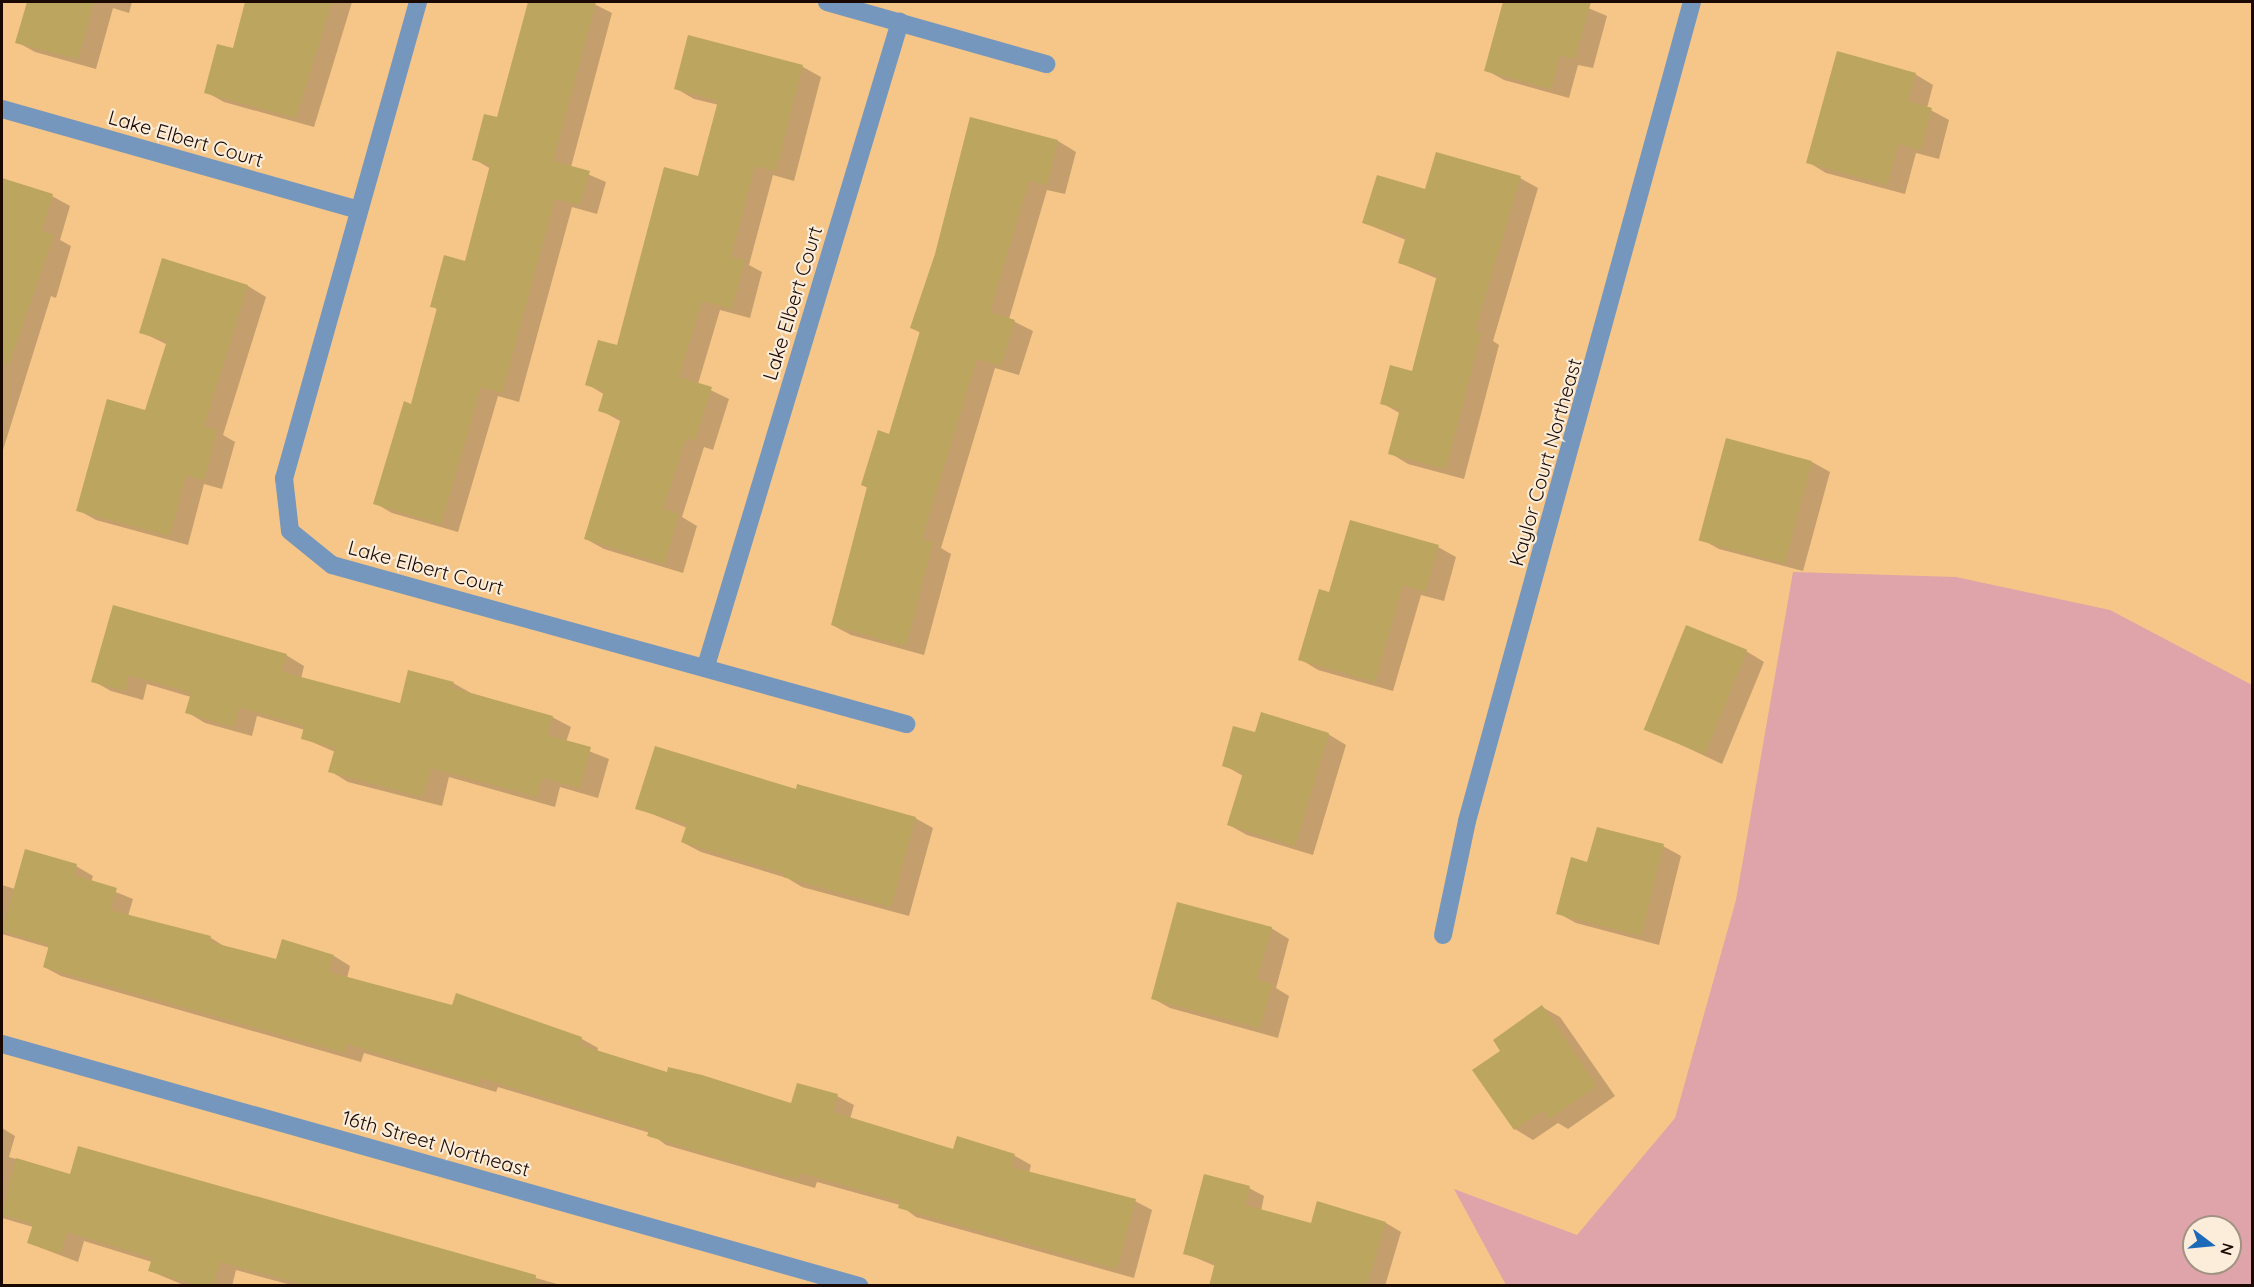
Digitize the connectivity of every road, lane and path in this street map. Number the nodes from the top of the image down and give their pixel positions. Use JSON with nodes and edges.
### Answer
{"nodes":[{"id":1,"x":418,"y":2,"type":"edge"},
{"id":2,"x":827,"y":2,"type":"edge"},
{"id":3,"x":1692,"y":2,"type":"edge"},
{"id":4,"x":900,"y":22,"type":"junction"},
{"id":5,"x":1046,"y":64,"type":"dead end"},
{"id":6,"x":2,"y":109,"type":"edge"},
{"id":7,"x":358,"y":210,"type":"junction"},
{"id":8,"x":706,"y":666,"type":"junction"},
{"id":9,"x":906,"y":724,"type":"dead end"},
{"id":10,"x":1443,"y":935,"type":"dead end"},
{"id":11,"x":2,"y":1044,"type":"edge"},
{"id":12,"x":859,"y":1286,"type":"edge"}],
"edges":[{"from":1,"to":7,"type":"street","name":"Lake Elbert Court"},
{"from":2,"to":4,"type":"street"},
{"from":3,"to":10,"type":"street","name":"Kaylor Court Northeast"},
{"from":4,"to":5,"type":"street"},
{"from":4,"to":8,"type":"street","name":"Lake Elbert Court"},
{"from":6,"to":7,"type":"street","name":"Lake Elbert Court"},
{"from":7,"to":8,"type":"street","name":"Lake Elbert Court"},
{"from":8,"to":9,"type":"street","name":"Lake Elbert Court"},
{"from":11,"to":12,"type":"street","name":"16th Street Northeast"}]}
